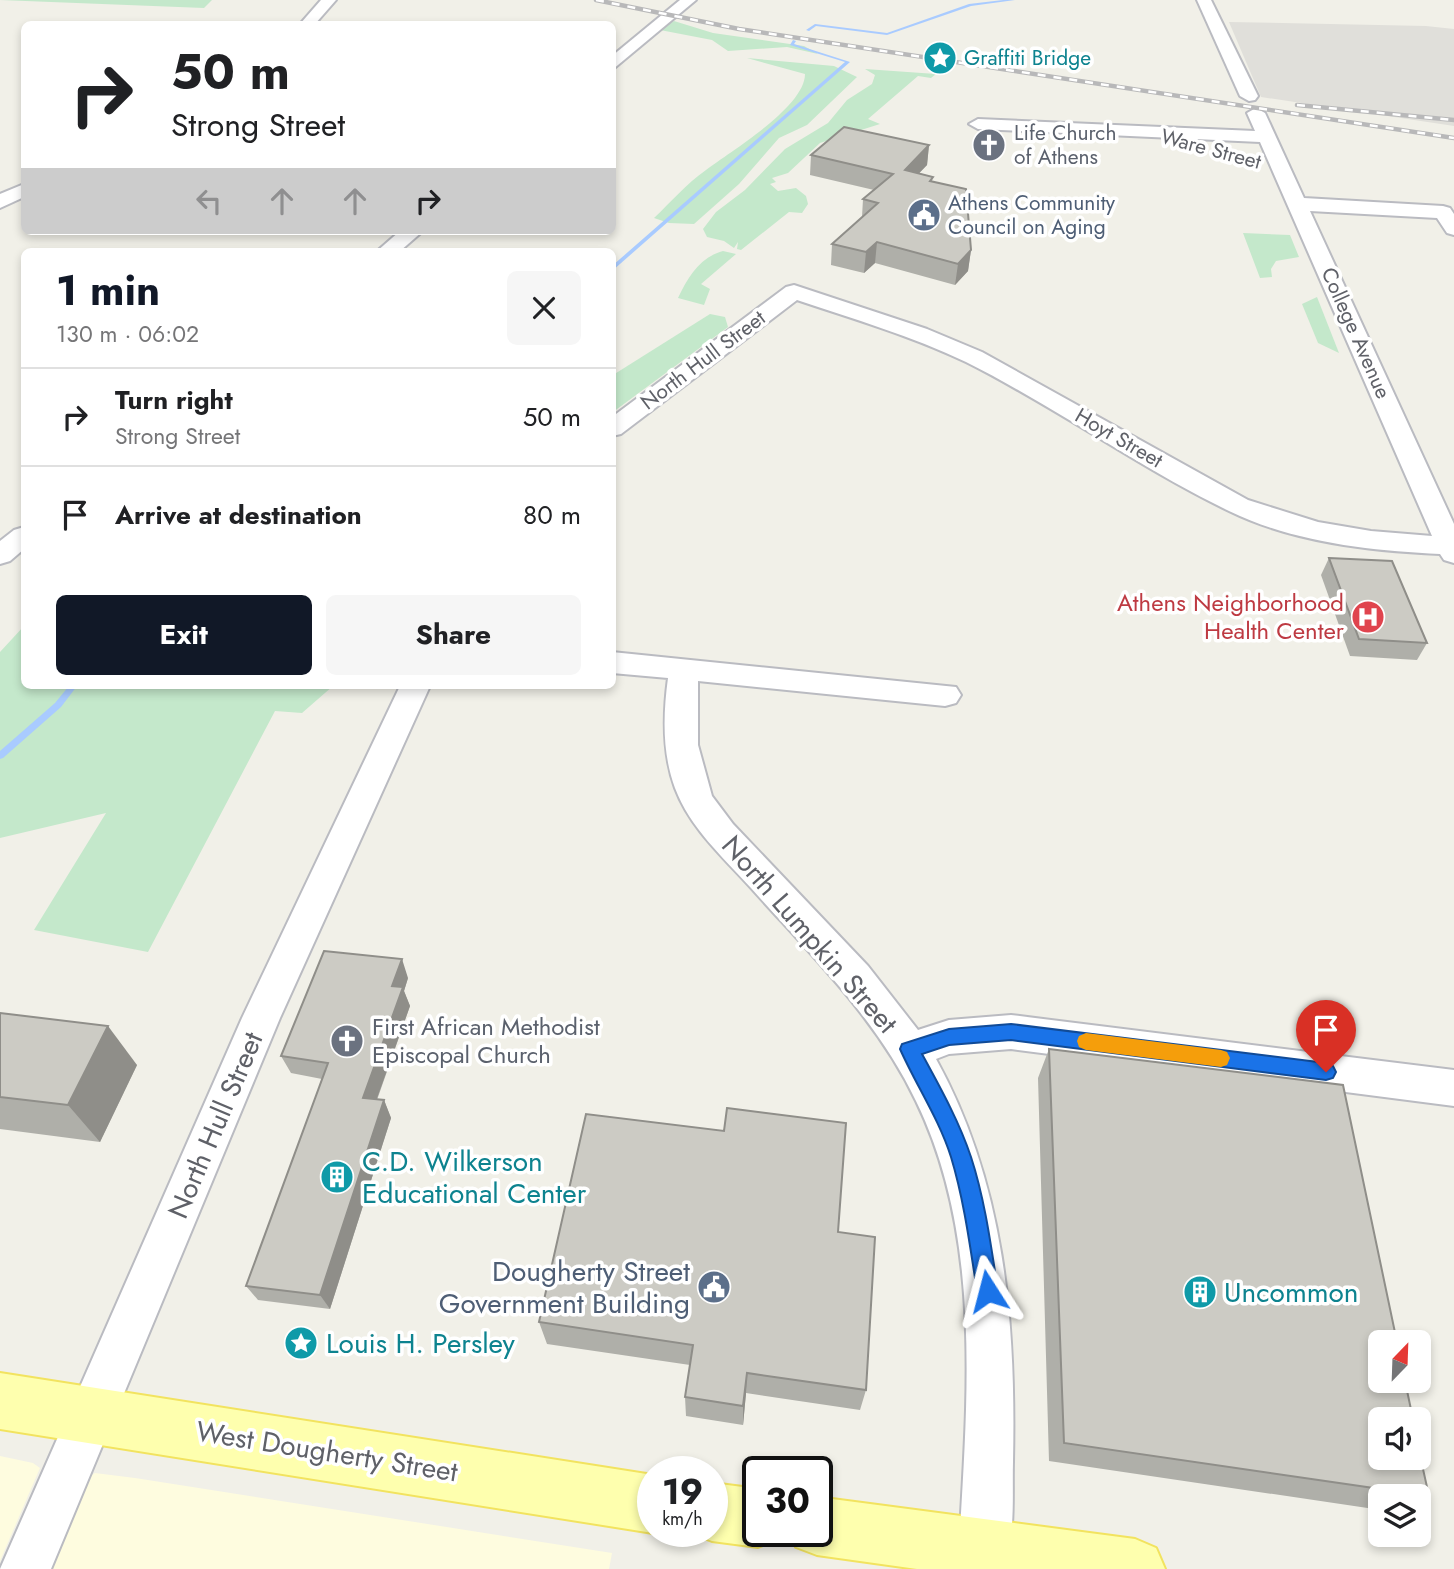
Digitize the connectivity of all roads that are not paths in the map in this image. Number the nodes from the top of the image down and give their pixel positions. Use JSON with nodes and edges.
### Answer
{"nodes":[{"id":1,"x":329,"y":0,"type":"edge"},
{"id":2,"x":688,"y":0,"type":"edge"},
{"id":3,"x":1204,"y":0,"type":"edge"},
{"id":4,"x":310,"y":21,"type":"edge"},
{"id":5,"x":616,"y":62,"type":"edge"},
{"id":6,"x":978,"y":124,"type":"dead end"},
{"id":7,"x":1140,"y":130,"type":"junction"},
{"id":8,"x":1267,"y":137,"type":"junction"},
{"id":9,"x":1225,"y":153,"type":"dead end"},
{"id":10,"x":0,"y":181,"type":"edge"},
{"id":11,"x":21,"y":182,"type":"edge"},
{"id":12,"x":21,"y":192,"type":"edge"},
{"id":13,"x":0,"y":202,"type":"edge"},
{"id":14,"x":1298,"y":204,"type":"junction"},
{"id":15,"x":1449,"y":220,"type":"edge"},
{"id":16,"x":408,"y":235,"type":"edge"},
{"id":17,"x":391,"y":248,"type":"edge"},
{"id":18,"x":794,"y":292,"type":"joint"},
{"id":19,"x":616,"y":426,"type":"edge"},
{"id":20,"x":21,"y":538,"type":"edge"},
{"id":21,"x":1453,"y":549,"type":"edge"},
{"id":22,"x":0,"y":555,"type":"edge"},
{"id":23,"x":616,"y":662,"type":"edge"},
{"id":24,"x":684,"y":669,"type":"junction"},
{"id":25,"x":414,"y":689,"type":"edge"},
{"id":26,"x":945,"y":695,"type":"dead end"},
{"id":27,"x":909,"y":1049,"type":"junction"},
{"id":28,"x":1454,"y":1087,"type":"edge"},
{"id":29,"x":0,"y":1401,"type":"edge"},
{"id":30,"x":93,"y":1414,"type":"junction"},
{"id":31,"x":637,"y":1501,"type":"edge"},
{"id":32,"x":833,"y":1529,"type":"edge"},
{"id":33,"x":984,"y":1559,"type":"edge"},
{"id":34,"x":25,"y":1569,"type":"edge"},
{"id":35,"x":1135,"y":1569,"type":"edge"}],
"edges":[{"from":1,"to":4,"type":"street"},
{"from":2,"to":5,"type":"street"},
{"from":3,"to":8,"type":"street","name":"College Avenue"},
{"from":6,"to":7,"type":"street","name":"Ware Street"},
{"from":7,"to":8,"type":"street","name":"Ware Street"},
{"from":7,"to":9,"type":"street","name":"Ware Street"},
{"from":8,"to":14,"type":"street","name":"College Avenue"},
{"from":10,"to":11,"type":"street"},
{"from":12,"to":13,"type":"street"},
{"from":14,"to":15,"type":"street"},
{"from":14,"to":21,"type":"street","name":"College Avenue"},
{"from":16,"to":17,"type":"street"},
{"from":18,"to":19,"type":"street","name":"North Hull Street"},
{"from":18,"to":21,"type":"street","name":"Hoyt Street"},
{"from":20,"to":22,"type":"street"},
{"from":23,"to":24,"type":"street"},
{"from":24,"to":26,"type":"street"},
{"from":24,"to":27,"type":"street","name":"North Lumpkin Street"},
{"from":25,"to":30,"type":"street","name":"North Hull Street"},
{"from":27,"to":28,"type":"street"},
{"from":27,"to":33,"type":"street","name":"North Lumpkin Street"},
{"from":29,"to":30,"type":"main road","name":"West Dougherty Street"},
{"from":30,"to":31,"type":"main road","name":"West Dougherty Street"},
{"from":30,"to":34,"type":"street","name":"North Hull Street"},
{"from":32,"to":33,"type":"main road"},
{"from":33,"to":35,"type":"main road"}]}
